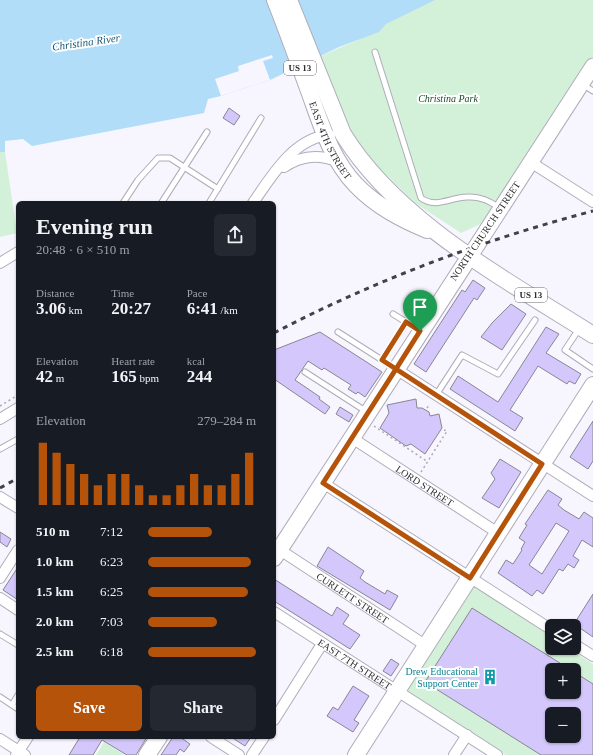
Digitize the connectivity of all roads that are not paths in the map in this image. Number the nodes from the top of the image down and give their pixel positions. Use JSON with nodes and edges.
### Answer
{"nodes":[{"id":1,"x":276,"y":0,"type":"edge"},
{"id":2,"x":289,"y":0,"type":"edge"},
{"id":3,"x":374,"y":52,"type":"dead end"},
{"id":4,"x":593,"y":66,"type":"edge"},
{"id":5,"x":587,"y":88,"type":"edge"},
{"id":6,"x":261,"y":118,"type":"dead end"},
{"id":7,"x":206,"y":132,"type":"dead end"},
{"id":8,"x":343,"y":134,"type":"junction"},
{"id":9,"x":325,"y":135,"type":"junction"},
{"id":10,"x":338,"y":162,"type":"junction"},
{"id":11,"x":532,"y":162,"type":"junction"},
{"id":12,"x":184,"y":167,"type":"junction"},
{"id":13,"x":272,"y":174,"type":"junction"},
{"id":14,"x":218,"y":189,"type":"junction"},
{"id":15,"x":124,"y":201,"type":"edge"},
{"id":16,"x":163,"y":201,"type":"edge"},
{"id":17,"x":210,"y":201,"type":"edge"},
{"id":18,"x":254,"y":201,"type":"edge"},
{"id":19,"x":593,"y":202,"type":"edge"},
{"id":20,"x":501,"y":208,"type":"junction"},
{"id":21,"x":440,"y":236,"type":"junction"},
{"id":22,"x":16,"y":253,"type":"edge"},
{"id":23,"x":470,"y":256,"type":"junction"},
{"id":24,"x":0,"y":263,"type":"edge"},
{"id":25,"x":393,"y":314,"type":"dead end"},
{"id":26,"x":535,"y":320,"type":"dead end"},
{"id":27,"x":406,"y":322,"type":"junction"},
{"id":28,"x":420,"y":331,"type":"junction"},
{"id":29,"x":587,"y":331,"type":"edge"},
{"id":30,"x":338,"y":332,"type":"dead end"},
{"id":31,"x":382,"y":360,"type":"junction"},
{"id":32,"x":396,"y":369,"type":"junction"},
{"id":33,"x":593,"y":369,"type":"edge"},
{"id":34,"x":305,"y":372,"type":"dead end"},
{"id":35,"x":593,"y":385,"type":"edge"},
{"id":36,"x":434,"y":398,"type":"junction"},
{"id":37,"x":16,"y":409,"type":"edge"},
{"id":38,"x":0,"y":419,"type":"edge"},
{"id":39,"x":370,"y":419,"type":"junction"},
{"id":40,"x":352,"y":438,"type":"junction"},
{"id":41,"x":16,"y":440,"type":"edge"},
{"id":42,"x":0,"y":449,"type":"edge"},
{"id":43,"x":542,"y":464,"type":"junction"},
{"id":44,"x":323,"y":483,"type":"junction"},
{"id":45,"x":593,"y":496,"type":"edge"},
{"id":46,"x":0,"y":497,"type":"edge"},
{"id":47,"x":16,"y":507,"type":"edge"},
{"id":48,"x":498,"y":533,"type":"junction"},
{"id":49,"x":16,"y":553,"type":"edge"},
{"id":50,"x":277,"y":554,"type":"edge"},
{"id":51,"x":0,"y":578,"type":"edge"},
{"id":52,"x":470,"y":578,"type":"junction"},
{"id":53,"x":0,"y":598,"type":"edge"},
{"id":54,"x":16,"y":609,"type":"edge"},
{"id":55,"x":276,"y":613,"type":"edge"},
{"id":56,"x":545,"y":626,"type":"edge"},
{"id":57,"x":0,"y":634,"type":"edge"},
{"id":58,"x":16,"y":644,"type":"edge"},
{"id":59,"x":322,"y":644,"type":"junction"},
{"id":60,"x":426,"y":645,"type":"junction"},
{"id":61,"x":581,"y":648,"type":"edge"},
{"id":62,"x":593,"y":656,"type":"edge"},
{"id":63,"x":396,"y":692,"type":"junction"},
{"id":64,"x":0,"y":697,"type":"edge"},
{"id":65,"x":16,"y":699,"type":"edge"},
{"id":66,"x":12,"y":705,"type":"junction"},
{"id":67,"x":16,"y":708,"type":"edge"},
{"id":68,"x":276,"y":717,"type":"edge"},
{"id":69,"x":467,"y":735,"type":"junction"},
{"id":70,"x":0,"y":739,"type":"edge"},
{"id":71,"x":27,"y":739,"type":"edge"},
{"id":72,"x":158,"y":739,"type":"edge"},
{"id":73,"x":214,"y":739,"type":"edge"},
{"id":74,"x":263,"y":739,"type":"edge"},
{"id":75,"x":20,"y":754,"type":"edge"},
{"id":76,"x":147,"y":755,"type":"edge"},
{"id":77,"x":239,"y":755,"type":"edge"},
{"id":78,"x":252,"y":755,"type":"edge"},
{"id":79,"x":356,"y":755,"type":"edge"},
{"id":80,"x":454,"y":755,"type":"edge"},
{"id":81,"x":497,"y":755,"type":"edge"}],
"edges":[{"from":1,"to":9,"type":"main road","name":"EAST 4TH STREET","number":"US 13"},
{"from":2,"to":8,"type":"main road","name":"EAST 4TH STREET","number":"US 13"},
{"from":3,"to":20,"type":"lane"},
{"from":4,"to":5,"type":"street","name":"NORTH CHURCH STREET"},
{"from":5,"to":11,"type":"street","name":"NORTH CHURCH STREET"},
{"from":6,"to":14,"type":"lane"},
{"from":7,"to":12,"type":"lane"},
{"from":8,"to":9,"type":"street"},
{"from":8,"to":21,"type":"main road","name":"EAST 4TH STREET","number":"US 13"},
{"from":9,"to":10,"type":"main road","name":"EAST 4TH STREET","number":"US 13"},
{"from":9,"to":13,"type":"street"},
{"from":10,"to":13,"type":"street"},
{"from":10,"to":21,"type":"main road","name":"EAST 4TH STREET","number":"US 13"},
{"from":11,"to":19,"type":"street"},
{"from":11,"to":20,"type":"street","name":"NORTH CHURCH STREET"},
{"from":12,"to":14,"type":"lane"},
{"from":12,"to":15,"type":"lane"},
{"from":12,"to":16,"type":"lane"},
{"from":13,"to":18,"type":"street"},
{"from":14,"to":17,"type":"lane"},
{"from":20,"to":23,"type":"street","name":"NORTH CHURCH STREET"},
{"from":21,"to":23,"type":"main road","name":"EAST 4TH STREET","number":"US 13"},
{"from":22,"to":24,"type":"street"},
{"from":23,"to":28,"type":"main road","name":"NORTH CHURCH STREET"},
{"from":23,"to":29,"type":"main road","name":"EAST 4TH STREET","number":"US 13"},
{"from":25,"to":27,"type":"lane"},
{"from":26,"to":36,"type":"lane"},
{"from":27,"to":28,"type":"lane"},
{"from":27,"to":31,"type":"lane"},
{"from":28,"to":32,"type":"main road","name":"NORTH CHURCH STREET"},
{"from":29,"to":33,"type":"lane"},
{"from":30,"to":31,"type":"lane"},
{"from":31,"to":32,"type":"lane"},
{"from":32,"to":36,"type":"street"},
{"from":32,"to":39,"type":"main road","name":"NORTH CHURCH STREET"},
{"from":34,"to":39,"type":"lane"},
{"from":35,"to":43,"type":"main road"},
{"from":36,"to":43,"type":"street"},
{"from":37,"to":38,"type":"street"},
{"from":39,"to":40,"type":"main road","name":"NORTH CHURCH STREET"},
{"from":40,"to":44,"type":"main road","name":"NORTH CHURCH STREET"},
{"from":40,"to":48,"type":"street","name":"LORD STREET"},
{"from":41,"to":42,"type":"lane"},
{"from":43,"to":45,"type":"street"},
{"from":43,"to":48,"type":"main road"},
{"from":44,"to":50,"type":"main road","name":"NORTH CHURCH STREET"},
{"from":44,"to":52,"type":"street"},
{"from":46,"to":47,"type":"street"},
{"from":48,"to":52,"type":"main road"},
{"from":49,"to":51,"type":"street"},
{"from":50,"to":60,"type":"street","name":"CURLETT STREET"},
{"from":52,"to":56,"type":"street"},
{"from":52,"to":60,"type":"main road"},
{"from":53,"to":54,"type":"street"},
{"from":55,"to":59,"type":"street","name":"EAST 7TH STREET"},
{"from":57,"to":58,"type":"lane"},
{"from":59,"to":63,"type":"street","name":"EAST 7TH STREET"},
{"from":59,"to":68,"type":"street"},
{"from":60,"to":63,"type":"main road"},
{"from":61,"to":62,"type":"street"},
{"from":63,"to":69,"type":"street","name":"EAST 7TH STREET"},
{"from":63,"to":79,"type":"main road"},
{"from":64,"to":66,"type":"lane"},
{"from":65,"to":66,"type":"lane"},
{"from":66,"to":67,"type":"lane"},
{"from":69,"to":80,"type":"street"},
{"from":69,"to":81,"type":"street","name":"EAST 7TH STREET"},
{"from":70,"to":75,"type":"street"},
{"from":71,"to":75,"type":"street"},
{"from":72,"to":76,"type":"main road"},
{"from":73,"to":77,"type":"street"},
{"from":74,"to":78,"type":"street"}]}
